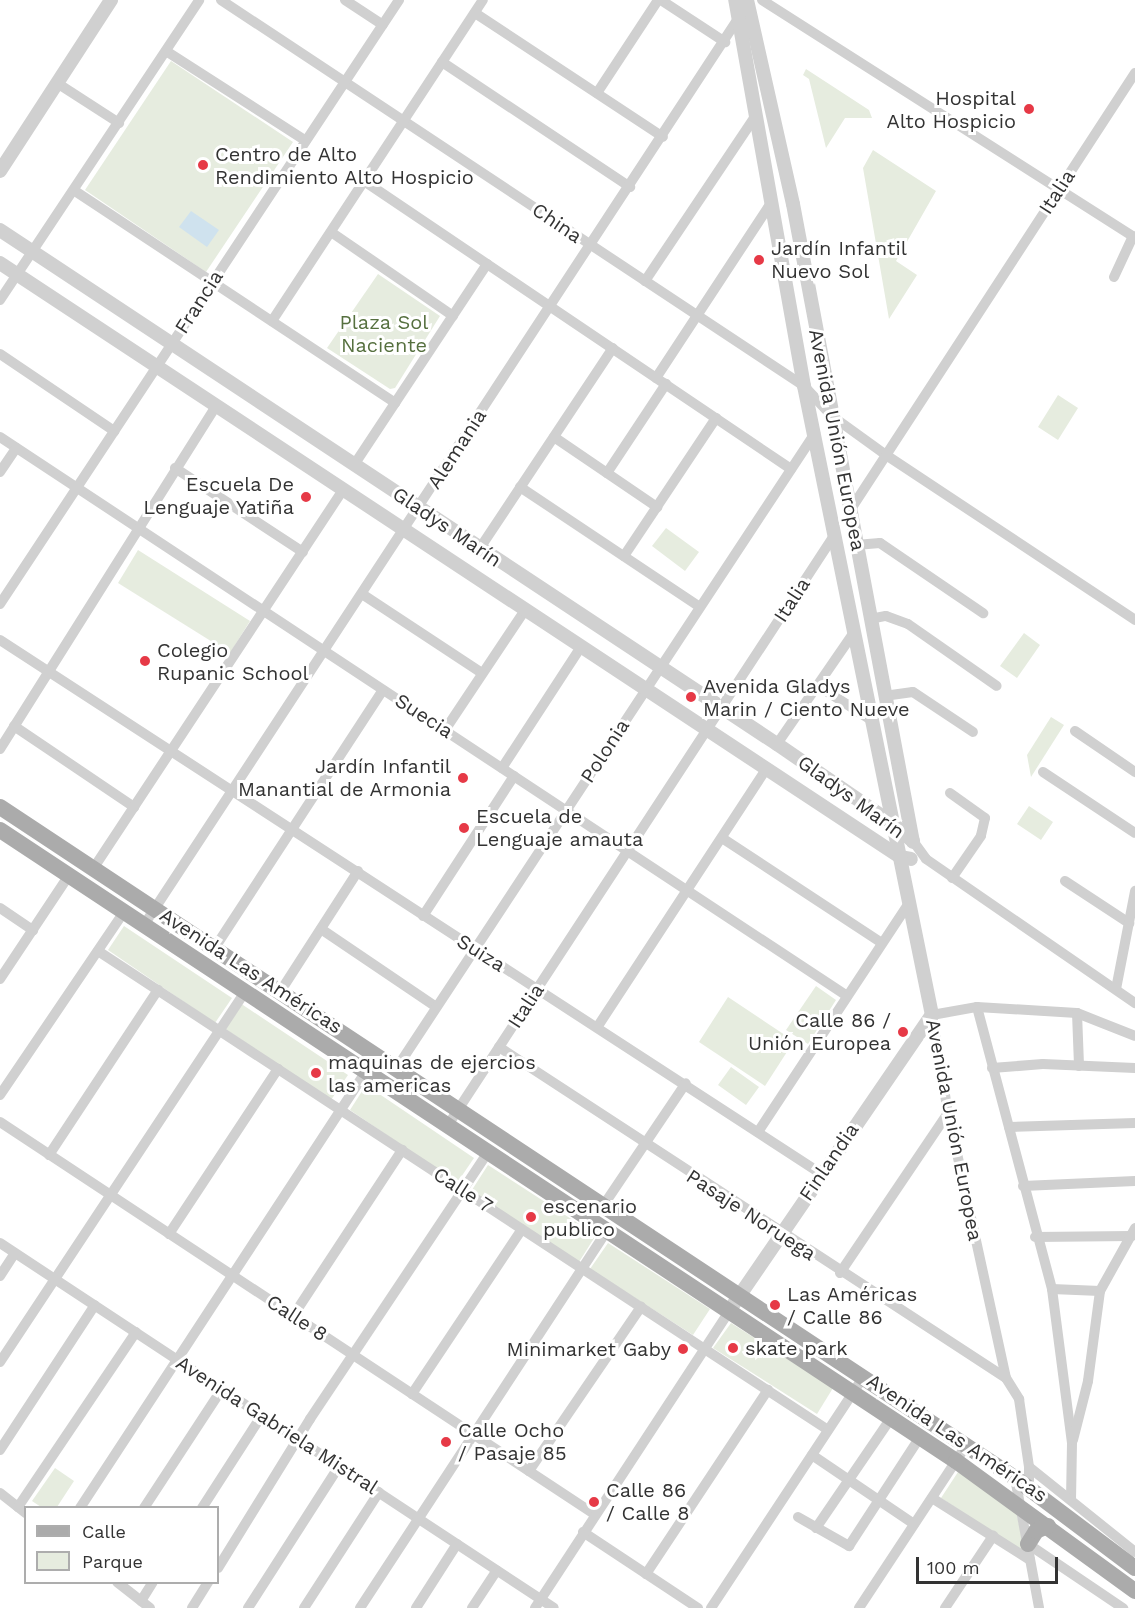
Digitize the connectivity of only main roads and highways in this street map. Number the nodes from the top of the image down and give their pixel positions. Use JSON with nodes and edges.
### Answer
{"nodes":[{"id":1,"x":0,"y":807,"type":"edge"},
{"id":2,"x":0,"y":830,"type":"edge"},
{"id":3,"x":1048,"y":1526,"type":"junction"},
{"id":4,"x":1029,"y":1552,"type":"road end"},
{"id":5,"x":1135,"y":1568,"type":"edge"},
{"id":6,"x":1135,"y":1591,"type":"edge"}],
"edges":[{"from":1,"to":5,"type":"main road","name":"Avenida Las Américas"},
{"from":2,"to":3,"type":"main road","name":"Avenida Las Américas"},
{"from":3,"to":4,"type":"main road"},
{"from":3,"to":6,"type":"main road","name":"Avenida Las Américas"}]}
